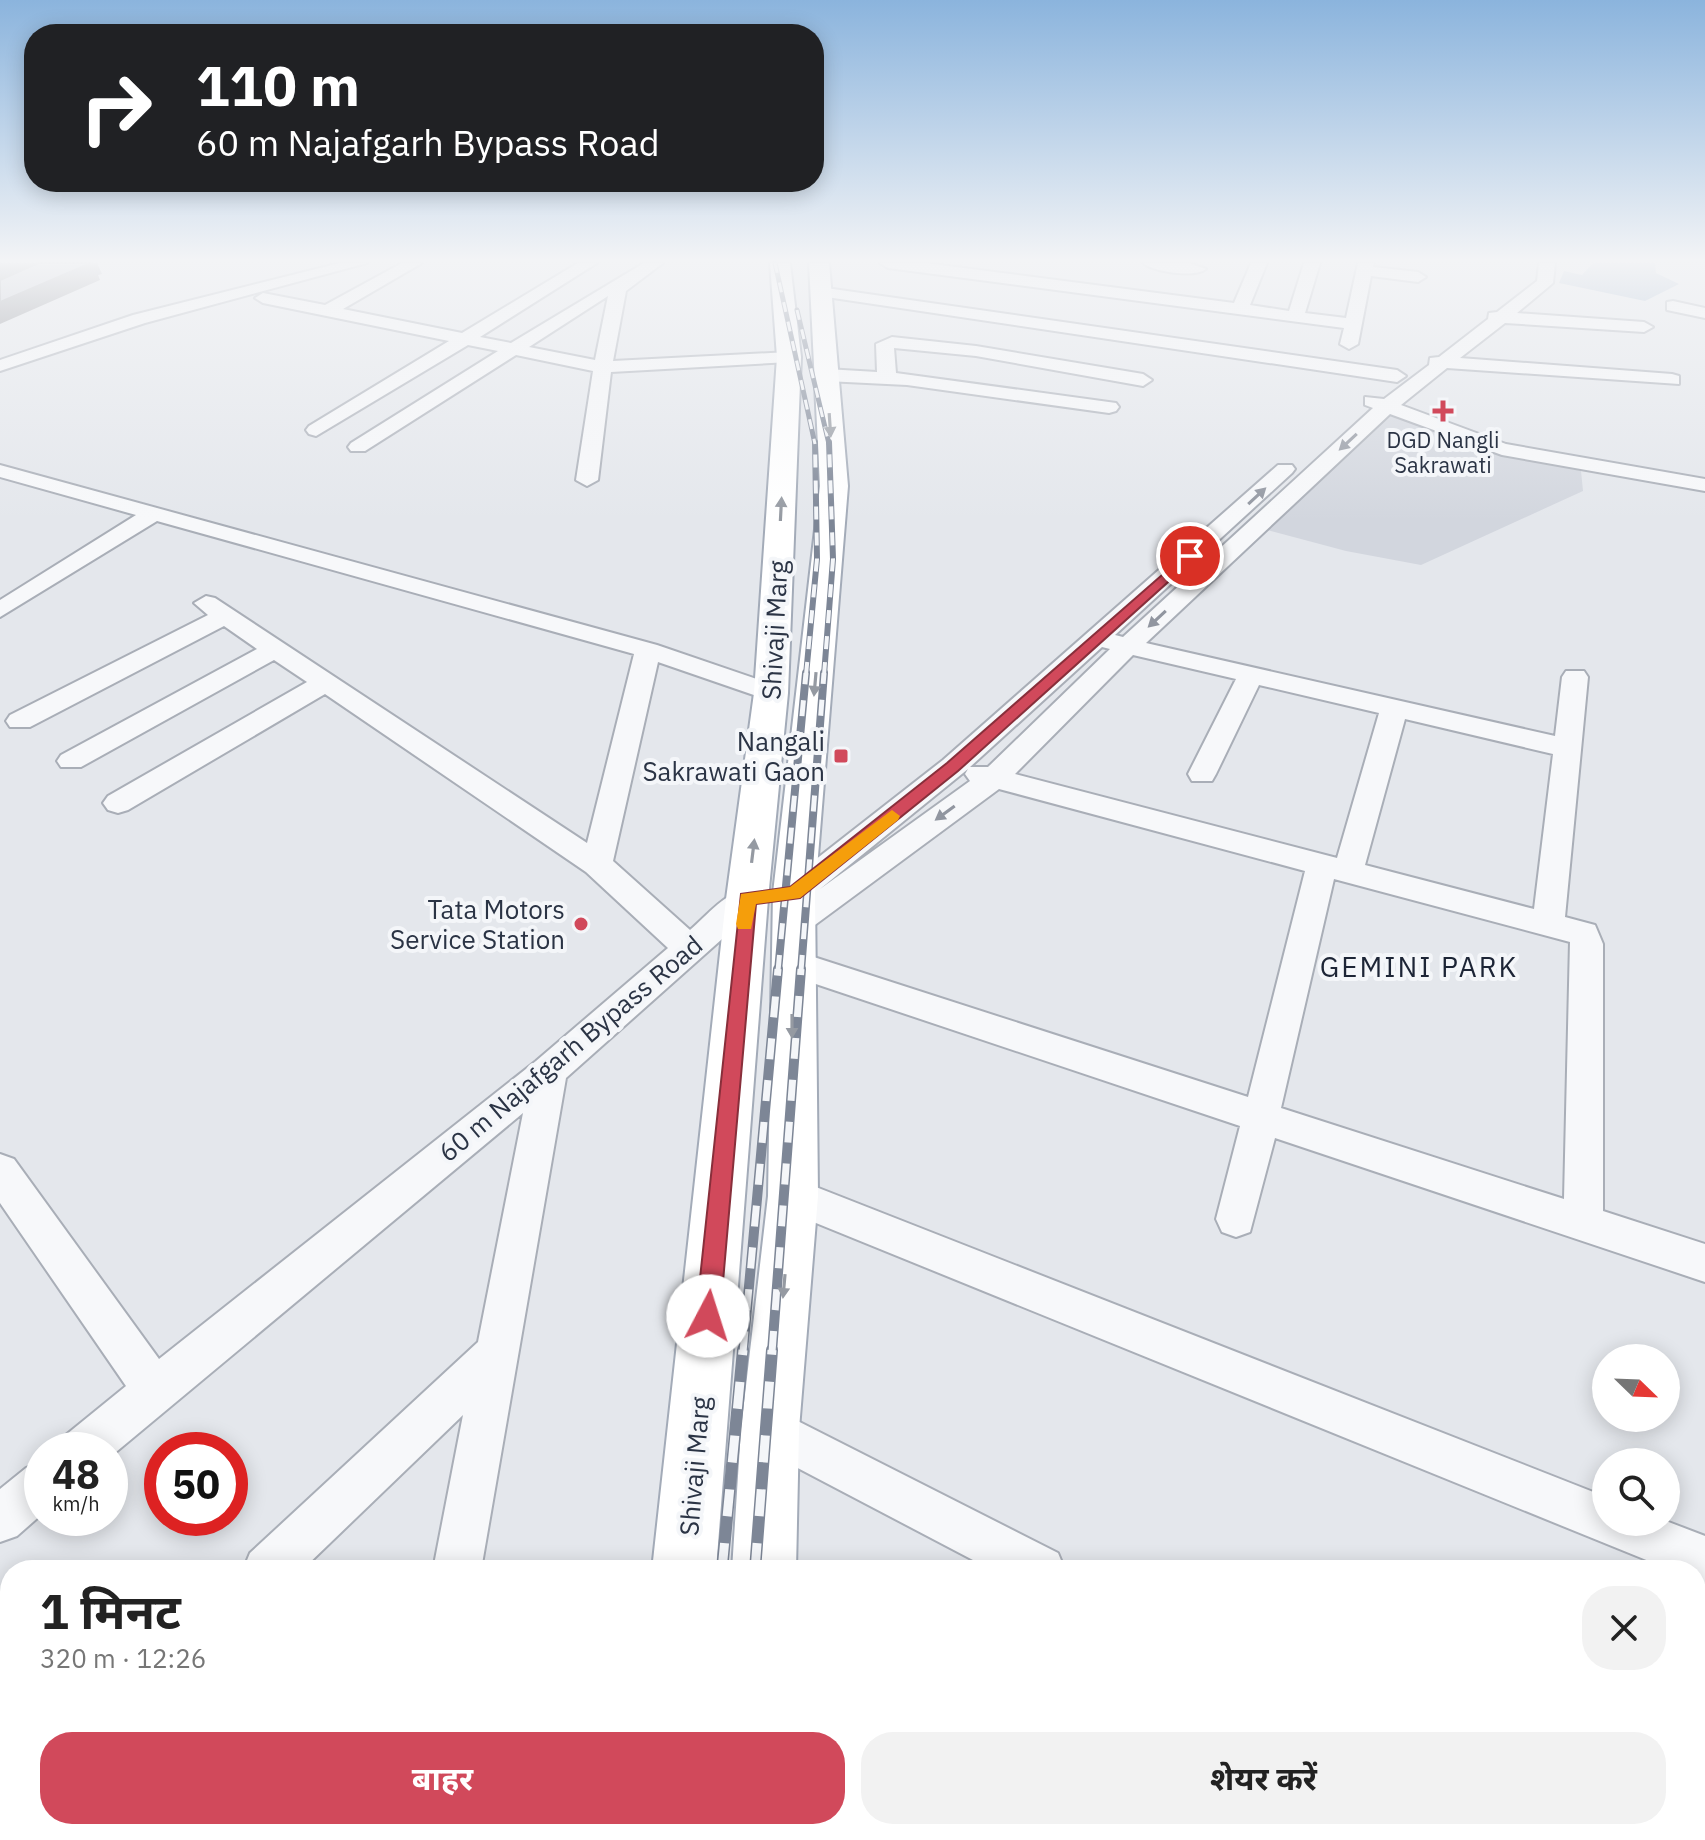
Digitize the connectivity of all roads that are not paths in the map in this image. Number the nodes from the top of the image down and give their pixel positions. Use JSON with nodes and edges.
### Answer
{"nodes":[{"id":1,"x":51,"y":349,"type":"edge"},
{"id":2,"x":449,"y":349,"type":"edge"},
{"id":3,"x":512,"y":349,"type":"edge"},
{"id":4,"x":517,"y":349,"type":"edge"},
{"id":5,"x":605,"y":349,"type":"edge"},
{"id":6,"x":788,"y":349,"type":"edge"},
{"id":7,"x":827,"y":349,"type":"edge"},
{"id":8,"x":886,"y":349,"type":"edge"},
{"id":9,"x":950,"y":349,"type":"joint"},
{"id":10,"x":1232,"y":349,"type":"edge"},
{"id":11,"x":1342,"y":349,"type":"edge"},
{"id":12,"x":1432,"y":349,"type":"edge"},
{"id":13,"x":1463,"y":349,"type":"edge"},
{"id":14,"x":789,"y":357,"type":"junction"},
{"id":15,"x":1444,"y":363,"type":"junction"},
{"id":16,"x":0,"y":366,"type":"edge"},
{"id":17,"x":603,"y":367,"type":"junction"},
{"id":18,"x":1344,"y":367,"type":"junction"},
{"id":19,"x":1407,"y":368,"type":"junction"},
{"id":20,"x":826,"y":375,"type":"junction"},
{"id":21,"x":887,"y":378,"type":"junction"},
{"id":22,"x":1143,"y":380,"type":"dead end"},
{"id":23,"x":1672,"y":380,"type":"dead end"},
{"id":24,"x":949,"y":385,"type":"junction"},
{"id":25,"x":1376,"y":403,"type":"junction"},
{"id":26,"x":950,"y":406,"type":"dead end"},
{"id":27,"x":1109,"y":407,"type":"dead end"},
{"id":28,"x":316,"y":430,"type":"dead end"},
{"id":29,"x":358,"y":447,"type":"dead end"},
{"id":30,"x":0,"y":471,"type":"edge"},
{"id":31,"x":587,"y":480,"type":"dead end"},
{"id":32,"x":1705,"y":485,"type":"edge"},
{"id":33,"x":153,"y":514,"type":"junction"},
{"id":34,"x":0,"y":610,"type":"edge"},
{"id":35,"x":1100,"y":639,"type":"junction"},
{"id":36,"x":1128,"y":646,"type":"junction"},
{"id":37,"x":275,"y":649,"type":"junction"},
{"id":38,"x":648,"y":650,"type":"junction"},
{"id":39,"x":1251,"y":675,"type":"junction"},
{"id":40,"x":1575,"y":677,"type":"dead end"},
{"id":41,"x":325,"y":683,"type":"junction"},
{"id":42,"x":771,"y":693,"type":"junction"},
{"id":43,"x":1394,"y":709,"type":"junction"},
{"id":44,"x":20,"y":721,"type":"dead end"},
{"id":45,"x":1566,"y":748,"type":"junction"},
{"id":46,"x":71,"y":761,"type":"dead end"},
{"id":47,"x":953,"y":767,"type":"junction"},
{"id":48,"x":1202,"y":774,"type":"dead end"},
{"id":49,"x":994,"y":778,"type":"junction"},
{"id":50,"x":118,"y":803,"type":"dead end"},
{"id":51,"x":597,"y":864,"type":"junction"},
{"id":52,"x":1336,"y":866,"type":"junction"},
{"id":53,"x":746,"y":917,"type":"junction"},
{"id":54,"x":1548,"y":925,"type":"junction"},
{"id":55,"x":793,"y":927,"type":"junction"},
{"id":56,"x":688,"y":947,"type":"junction"},
{"id":57,"x":549,"y":1071,"type":"junction"},
{"id":58,"x":1261,"y":1116,"type":"junction"},
{"id":59,"x":0,"y":1171,"type":"edge"},
{"id":60,"x":793,"y":1196,"type":"junction"},
{"id":61,"x":1236,"y":1219,"type":"dead end"},
{"id":62,"x":1583,"y":1225,"type":"junction"},
{"id":63,"x":1705,"y":1263,"type":"edge"},
{"id":64,"x":498,"y":1352,"type":"junction"},
{"id":65,"x":155,"y":1390,"type":"junction"},
{"id":66,"x":770,"y":1429,"type":"junction"},
{"id":67,"x":105,"y":1432,"type":"edge"},
{"id":68,"x":24,"y":1499,"type":"edge"},
{"id":69,"x":1592,"y":1515,"type":"edge"},
{"id":70,"x":0,"y":1519,"type":"edge"},
{"id":71,"x":1645,"y":1536,"type":"edge"},
{"id":72,"x":278,"y":1560,"type":"edge"},
{"id":73,"x":459,"y":1560,"type":"edge"},
{"id":74,"x":685,"y":1560,"type":"edge"},
{"id":75,"x":764,"y":1560,"type":"edge"},
{"id":76,"x":1022,"y":1560,"type":"edge"},
{"id":77,"x":1705,"y":1560,"type":"edge"}],
"edges":[{"from":1,"to":16,"type":"street"},
{"from":2,"to":28,"type":"street"},
{"from":3,"to":29,"type":"street"},
{"from":4,"to":17,"type":"street"},
{"from":5,"to":17,"type":"street"},
{"from":6,"to":14,"type":"main road","name":"Shivaji Marg"},
{"from":7,"to":20,"type":"main road","name":"Shivaji Marg"},
{"from":8,"to":21,"type":"street"},
{"from":9,"to":22,"type":"street"},
{"from":9,"to":24,"type":"street"},
{"from":10,"to":18,"type":"street"},
{"from":11,"to":18,"type":"street"},
{"from":12,"to":19,"type":"street","name":"60 m Najafgarh Bypass Road"},
{"from":13,"to":15,"type":"street","name":"60 m Najafgarh Bypass Road"},
{"from":14,"to":17,"type":"street"},
{"from":42,"to":14,"type":"main road","name":"Shivaji Marg","one_way":true},
{"from":15,"to":19,"type":"street"},
{"from":15,"to":23,"type":"street"},
{"from":15,"to":25,"type":"street","name":"60 m Najafgarh Bypass Road"},
{"from":17,"to":31,"type":"street"},
{"from":18,"to":19,"type":"street"},
{"from":19,"to":25,"type":"street","name":"60 m Najafgarh Bypass Road"},
{"from":20,"to":21,"type":"street"},
{"from":20,"to":55,"type":"main road","name":"Shivaji Marg","one_way":true},
{"from":21,"to":24,"type":"street"},
{"from":24,"to":26,"type":"street"},
{"from":24,"to":27,"type":"street"},
{"from":25,"to":32,"type":"street"},
{"from":35,"to":25,"type":"street","name":"60 m Najafgarh Bypass Road","one_way":true},
{"from":25,"to":36,"type":"street","name":"60 m Najafgarh Bypass Road","one_way":true},
{"from":30,"to":33,"type":"street"},
{"from":33,"to":34,"type":"street"},
{"from":33,"to":38,"type":"street"},
{"from":35,"to":36,"type":"street"},
{"from":35,"to":47,"type":"street","name":"60 m Najafgarh Bypass Road"},
{"from":36,"to":39,"type":"street"},
{"from":36,"to":49,"type":"street","name":"60 m Najafgarh Bypass Road"},
{"from":37,"to":41,"type":"street"},
{"from":37,"to":44,"type":"street"},
{"from":37,"to":46,"type":"street"},
{"from":38,"to":42,"type":"street"},
{"from":38,"to":51,"type":"street"},
{"from":39,"to":43,"type":"street"},
{"from":39,"to":48,"type":"street"},
{"from":40,"to":45,"type":"street"},
{"from":41,"to":50,"type":"street"},
{"from":41,"to":51,"type":"street"},
{"from":53,"to":42,"type":"main road","name":"Shivaji Marg","one_way":true},
{"from":43,"to":45,"type":"street"},
{"from":43,"to":52,"type":"street"},
{"from":45,"to":54,"type":"street"},
{"from":47,"to":49,"type":"street"},
{"from":47,"to":55,"type":"street","name":"60 m Najafgarh Bypass Road"},
{"from":49,"to":52,"type":"street"},
{"from":49,"to":55,"type":"street","name":"60 m Najafgarh Bypass Road","one_way":true},
{"from":51,"to":56,"type":"street"},
{"from":52,"to":54,"type":"street"},
{"from":52,"to":58,"type":"street"},
{"from":53,"to":55,"type":"main road","name":"60 m Najafgarh Bypass Road"},
{"from":53,"to":56,"type":"street","name":"60 m Najafgarh Bypass Road"},
{"from":53,"to":74,"type":"main road","name":"Shivaji Marg"},
{"from":54,"to":62,"type":"street"},
{"from":55,"to":58,"type":"street"},
{"from":55,"to":60,"type":"main road","name":"Shivaji Marg","one_way":true},
{"from":56,"to":57,"type":"street","name":"60 m Najafgarh Bypass Road"},
{"from":57,"to":64,"type":"street"},
{"from":57,"to":65,"type":"street","name":"60 m Najafgarh Bypass Road"},
{"from":58,"to":61,"type":"street"},
{"from":58,"to":62,"type":"street"},
{"from":59,"to":65,"type":"street"},
{"from":60,"to":66,"type":"main road","name":"Shivaji Marg","one_way":true},
{"from":60,"to":69,"type":"street"},
{"from":62,"to":63,"type":"street"},
{"from":64,"to":72,"type":"street"},
{"from":64,"to":73,"type":"street"},
{"from":65,"to":67,"type":"street","name":"60 m Najafgarh Bypass Road"},
{"from":66,"to":75,"type":"main road","name":"Shivaji Marg"},
{"from":66,"to":76,"type":"street"},
{"from":68,"to":70,"type":"street"},
{"from":71,"to":77,"type":"street"}]}
